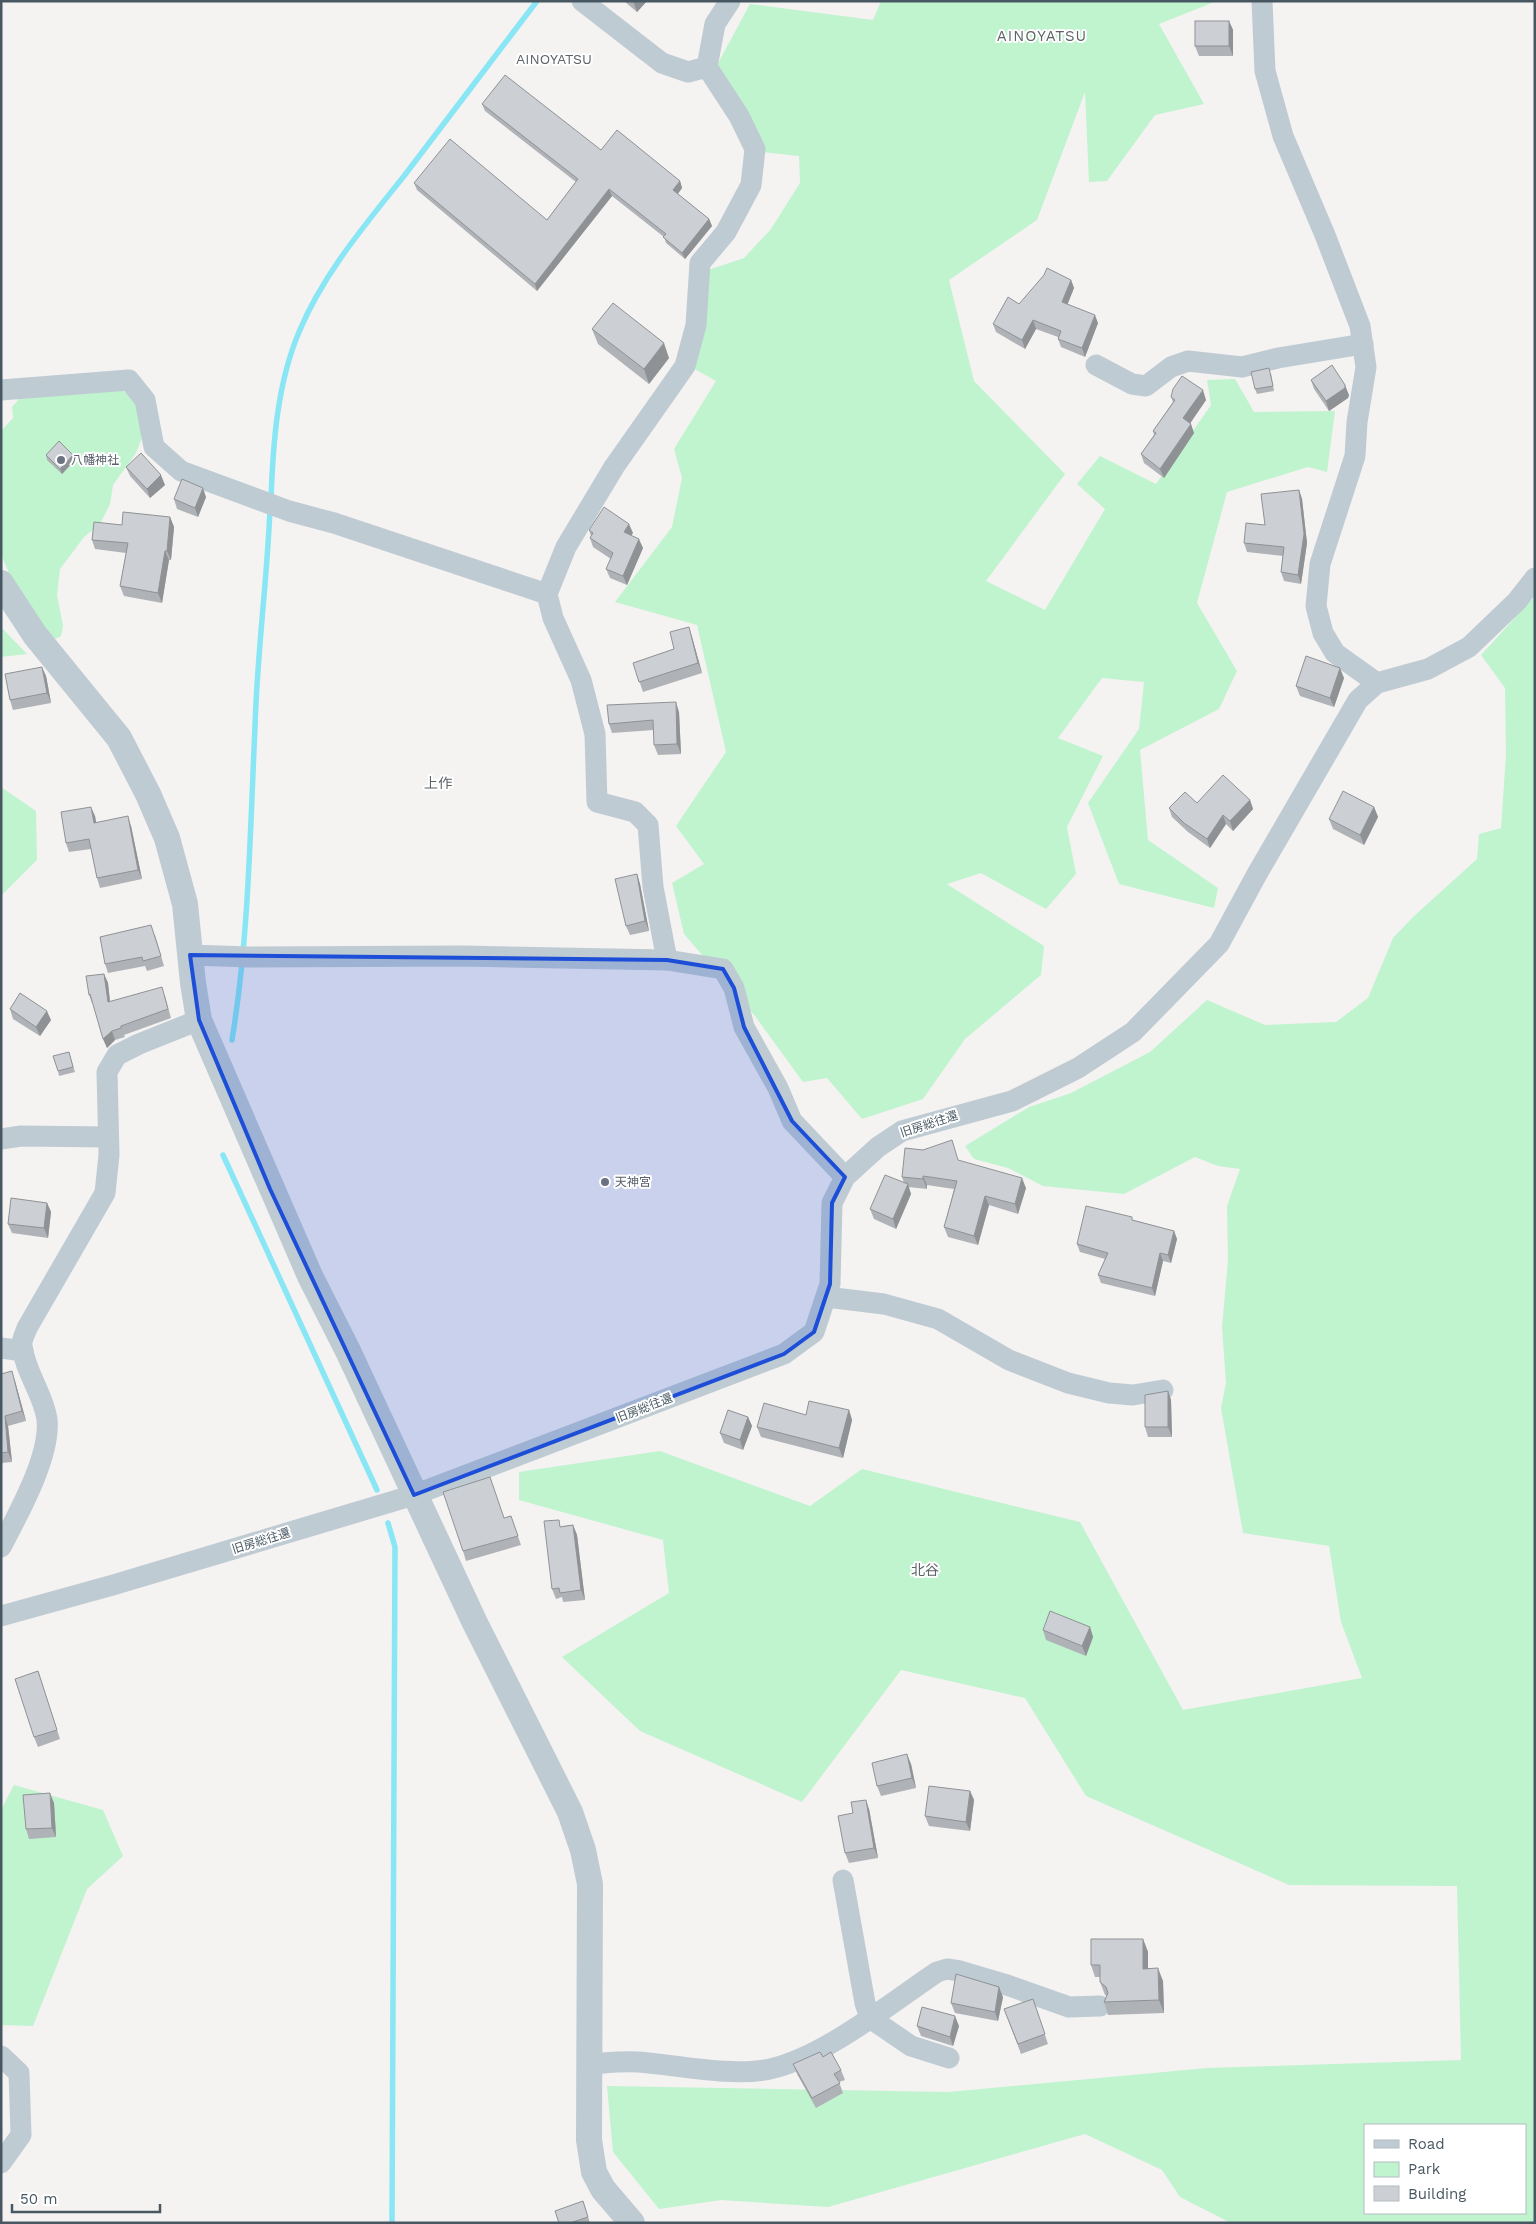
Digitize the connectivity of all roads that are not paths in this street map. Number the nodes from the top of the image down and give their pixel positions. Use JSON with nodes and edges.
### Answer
{"nodes":[{"id":1,"x":582,"y":1,"type":"edge"},
{"id":2,"x":730,"y":1,"type":"edge"},
{"id":3,"x":1262,"y":1,"type":"edge"},
{"id":4,"x":707,"y":67,"type":"junction"},
{"id":5,"x":1363,"y":344,"type":"junction"},
{"id":6,"x":1096,"y":366,"type":"dead end"},
{"id":7,"x":1,"y":390,"type":"edge"},
{"id":8,"x":1535,"y":578,"type":"edge"},
{"id":9,"x":1,"y":583,"type":"edge"},
{"id":10,"x":546,"y":594,"type":"junction"},
{"id":11,"x":1377,"y":683,"type":"junction"},
{"id":12,"x":190,"y":955,"type":"junction"},
{"id":13,"x":667,"y":960,"type":"junction"},
{"id":14,"x":199,"y":1020,"type":"junction"},
{"id":15,"x":108,"y":1137,"type":"junction"},
{"id":16,"x":1,"y":1139,"type":"edge"},
{"id":17,"x":845,"y":1177,"type":"junction"},
{"id":18,"x":826,"y":1297,"type":"junction"},
{"id":19,"x":1,"y":1348,"type":"edge"},
{"id":20,"x":23,"y":1351,"type":"junction"},
{"id":21,"x":1163,"y":1390,"type":"edge"},
{"id":22,"x":414,"y":1495,"type":"junction"},
{"id":23,"x":1,"y":1547,"type":"edge"},
{"id":24,"x":1,"y":1616,"type":"edge"},
{"id":25,"x":843,"y":1880,"type":"dead end"},
{"id":26,"x":1100,"y":2006,"type":"dead end"},
{"id":27,"x":870,"y":2018,"type":"junction"},
{"id":28,"x":1,"y":2056,"type":"edge"},
{"id":29,"x":949,"y":2058,"type":"dead end"},
{"id":30,"x":588,"y":2064,"type":"junction"},
{"id":31,"x":1,"y":2163,"type":"edge"},
{"id":32,"x":632,"y":2223,"type":"edge"}],
"edges":[{"from":1,"to":4,"type":"street"},
{"from":2,"to":4,"type":"street"},
{"from":3,"to":5,"type":"street"},
{"from":4,"to":10,"type":"street"},
{"from":5,"to":6,"type":"street"},
{"from":5,"to":11,"type":"street"},
{"from":7,"to":10,"type":"street"},
{"from":8,"to":11,"type":"street"},
{"from":9,"to":12,"type":"street"},
{"from":10,"to":13,"type":"street"},
{"from":11,"to":17,"type":"street","name":"旧房総往還"},
{"from":12,"to":13,"type":"street"},
{"from":12,"to":14,"type":"street"},
{"from":13,"to":17,"type":"street"},
{"from":14,"to":15,"type":"street"},
{"from":14,"to":22,"type":"street"},
{"from":15,"to":16,"type":"street"},
{"from":15,"to":20,"type":"street"},
{"from":17,"to":18,"type":"street","name":"旧房総往還"},
{"from":18,"to":21,"type":"street"},
{"from":18,"to":22,"type":"street","name":"旧房総往還"},
{"from":19,"to":20,"type":"street"},
{"from":20,"to":23,"type":"street"},
{"from":22,"to":24,"type":"street","name":"旧房総往還"},
{"from":22,"to":30,"type":"street"},
{"from":25,"to":27,"type":"street"},
{"from":26,"to":27,"type":"street"},
{"from":27,"to":29,"type":"street"},
{"from":27,"to":30,"type":"street"},
{"from":28,"to":31,"type":"street"},
{"from":30,"to":32,"type":"street"}]}
